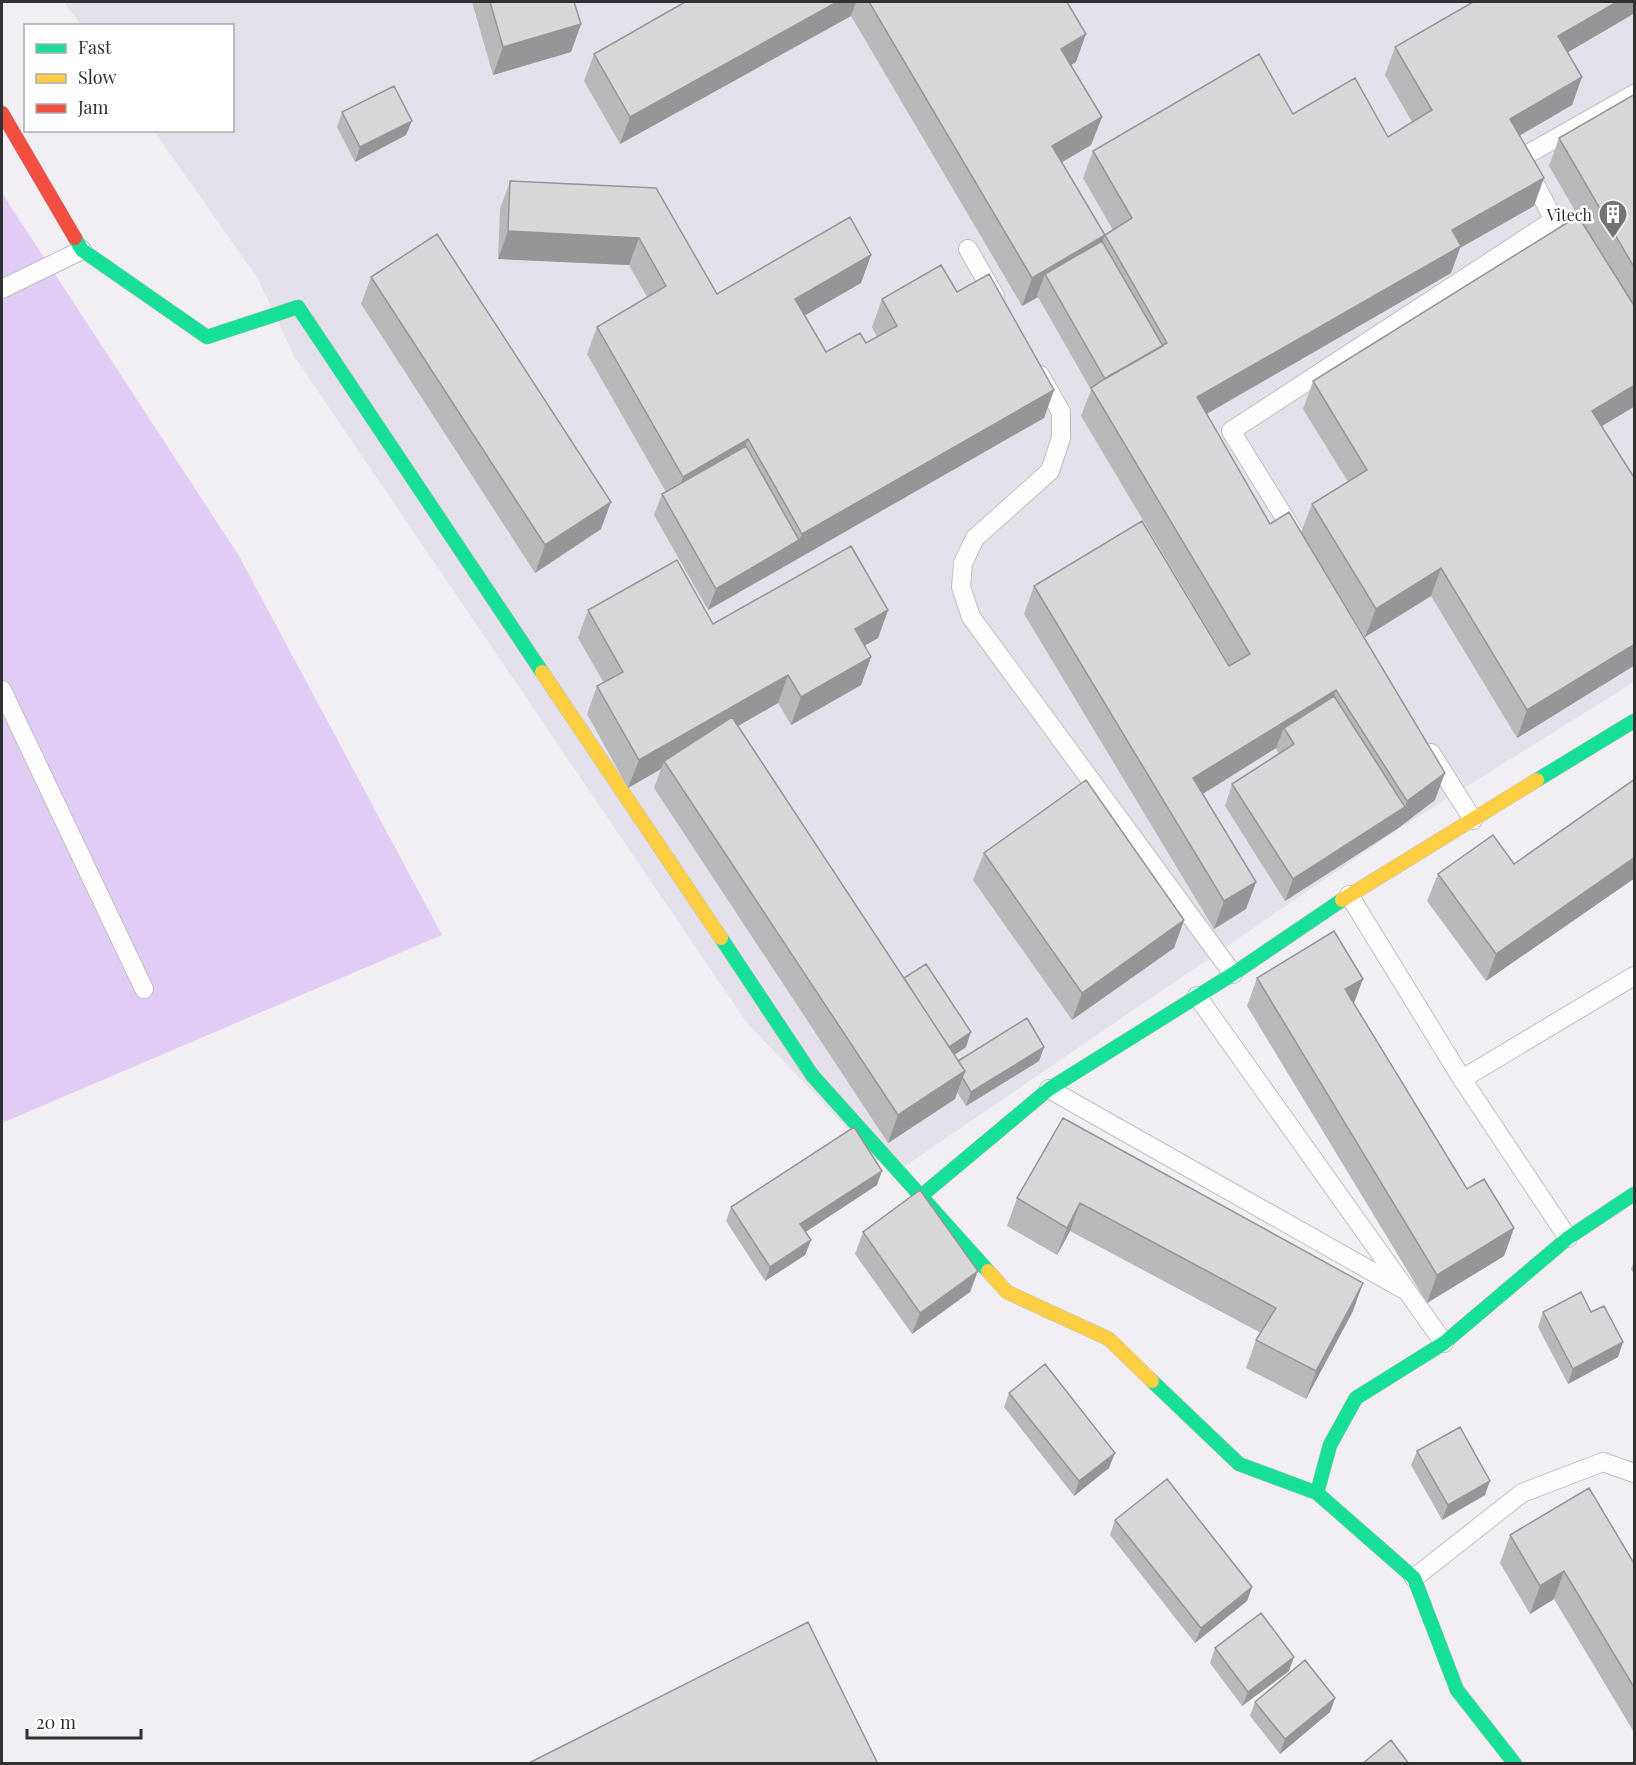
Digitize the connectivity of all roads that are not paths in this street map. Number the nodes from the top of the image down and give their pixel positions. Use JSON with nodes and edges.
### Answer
{"nodes":[{"id":1,"x":1635,"y":94,"type":"edge"},
{"id":2,"x":2,"y":112,"type":"edge"},
{"id":3,"x":968,"y":249,"type":"dead end"},
{"id":4,"x":82,"y":250,"type":"junction"},
{"id":5,"x":2,"y":289,"type":"edge"},
{"id":6,"x":1003,"y":310,"type":"edge"},
{"id":7,"x":1032,"y":361,"type":"edge"},
{"id":8,"x":1306,"y":551,"type":"edge"},
{"id":9,"x":2,"y":690,"type":"edge"},
{"id":10,"x":1635,"y":721,"type":"edge"},
{"id":11,"x":1423,"y":740,"type":"edge"},
{"id":12,"x":1473,"y":820,"type":"junction"},
{"id":13,"x":1349,"y":895,"type":"junction"},
{"id":14,"x":1233,"y":974,"type":"junction"},
{"id":15,"x":1635,"y":976,"type":"edge"},
{"id":16,"x":144,"y":989,"type":"dead end"},
{"id":17,"x":1197,"y":996,"type":"junction"},
{"id":18,"x":1462,"y":1079,"type":"junction"},
{"id":19,"x":1049,"y":1089,"type":"junction"},
{"id":20,"x":1635,"y":1194,"type":"edge"},
{"id":21,"x":921,"y":1196,"type":"junction"},
{"id":22,"x":1568,"y":1238,"type":"junction"},
{"id":23,"x":1407,"y":1292,"type":"junction"},
{"id":24,"x":1443,"y":1343,"type":"junction"},
{"id":25,"x":1635,"y":1473,"type":"edge"},
{"id":26,"x":1317,"y":1493,"type":"junction"},
{"id":27,"x":1414,"y":1578,"type":"junction"},
{"id":28,"x":1515,"y":1764,"type":"edge"}],
"edges":[{"from":1,"to":8,"type":"lane"},
{"from":2,"to":4,"type":"street"},
{"from":3,"to":6,"type":"lane"},
{"from":4,"to":5,"type":"lane"},
{"from":4,"to":21,"type":"street"},
{"from":7,"to":14,"type":"lane"},
{"from":9,"to":16,"type":"lane"},
{"from":10,"to":12,"type":"street"},
{"from":11,"to":12,"type":"lane"},
{"from":12,"to":13,"type":"street"},
{"from":13,"to":14,"type":"street"},
{"from":13,"to":18,"type":"lane"},
{"from":14,"to":17,"type":"street"},
{"from":15,"to":18,"type":"lane"},
{"from":17,"to":19,"type":"street"},
{"from":17,"to":23,"type":"lane"},
{"from":18,"to":22,"type":"lane"},
{"from":19,"to":21,"type":"street"},
{"from":19,"to":23,"type":"lane"},
{"from":20,"to":22,"type":"street"},
{"from":21,"to":26,"type":"street"},
{"from":22,"to":24,"type":"street"},
{"from":23,"to":24,"type":"lane"},
{"from":24,"to":26,"type":"street"},
{"from":25,"to":27,"type":"lane"},
{"from":26,"to":27,"type":"street"},
{"from":27,"to":28,"type":"street"}]}
